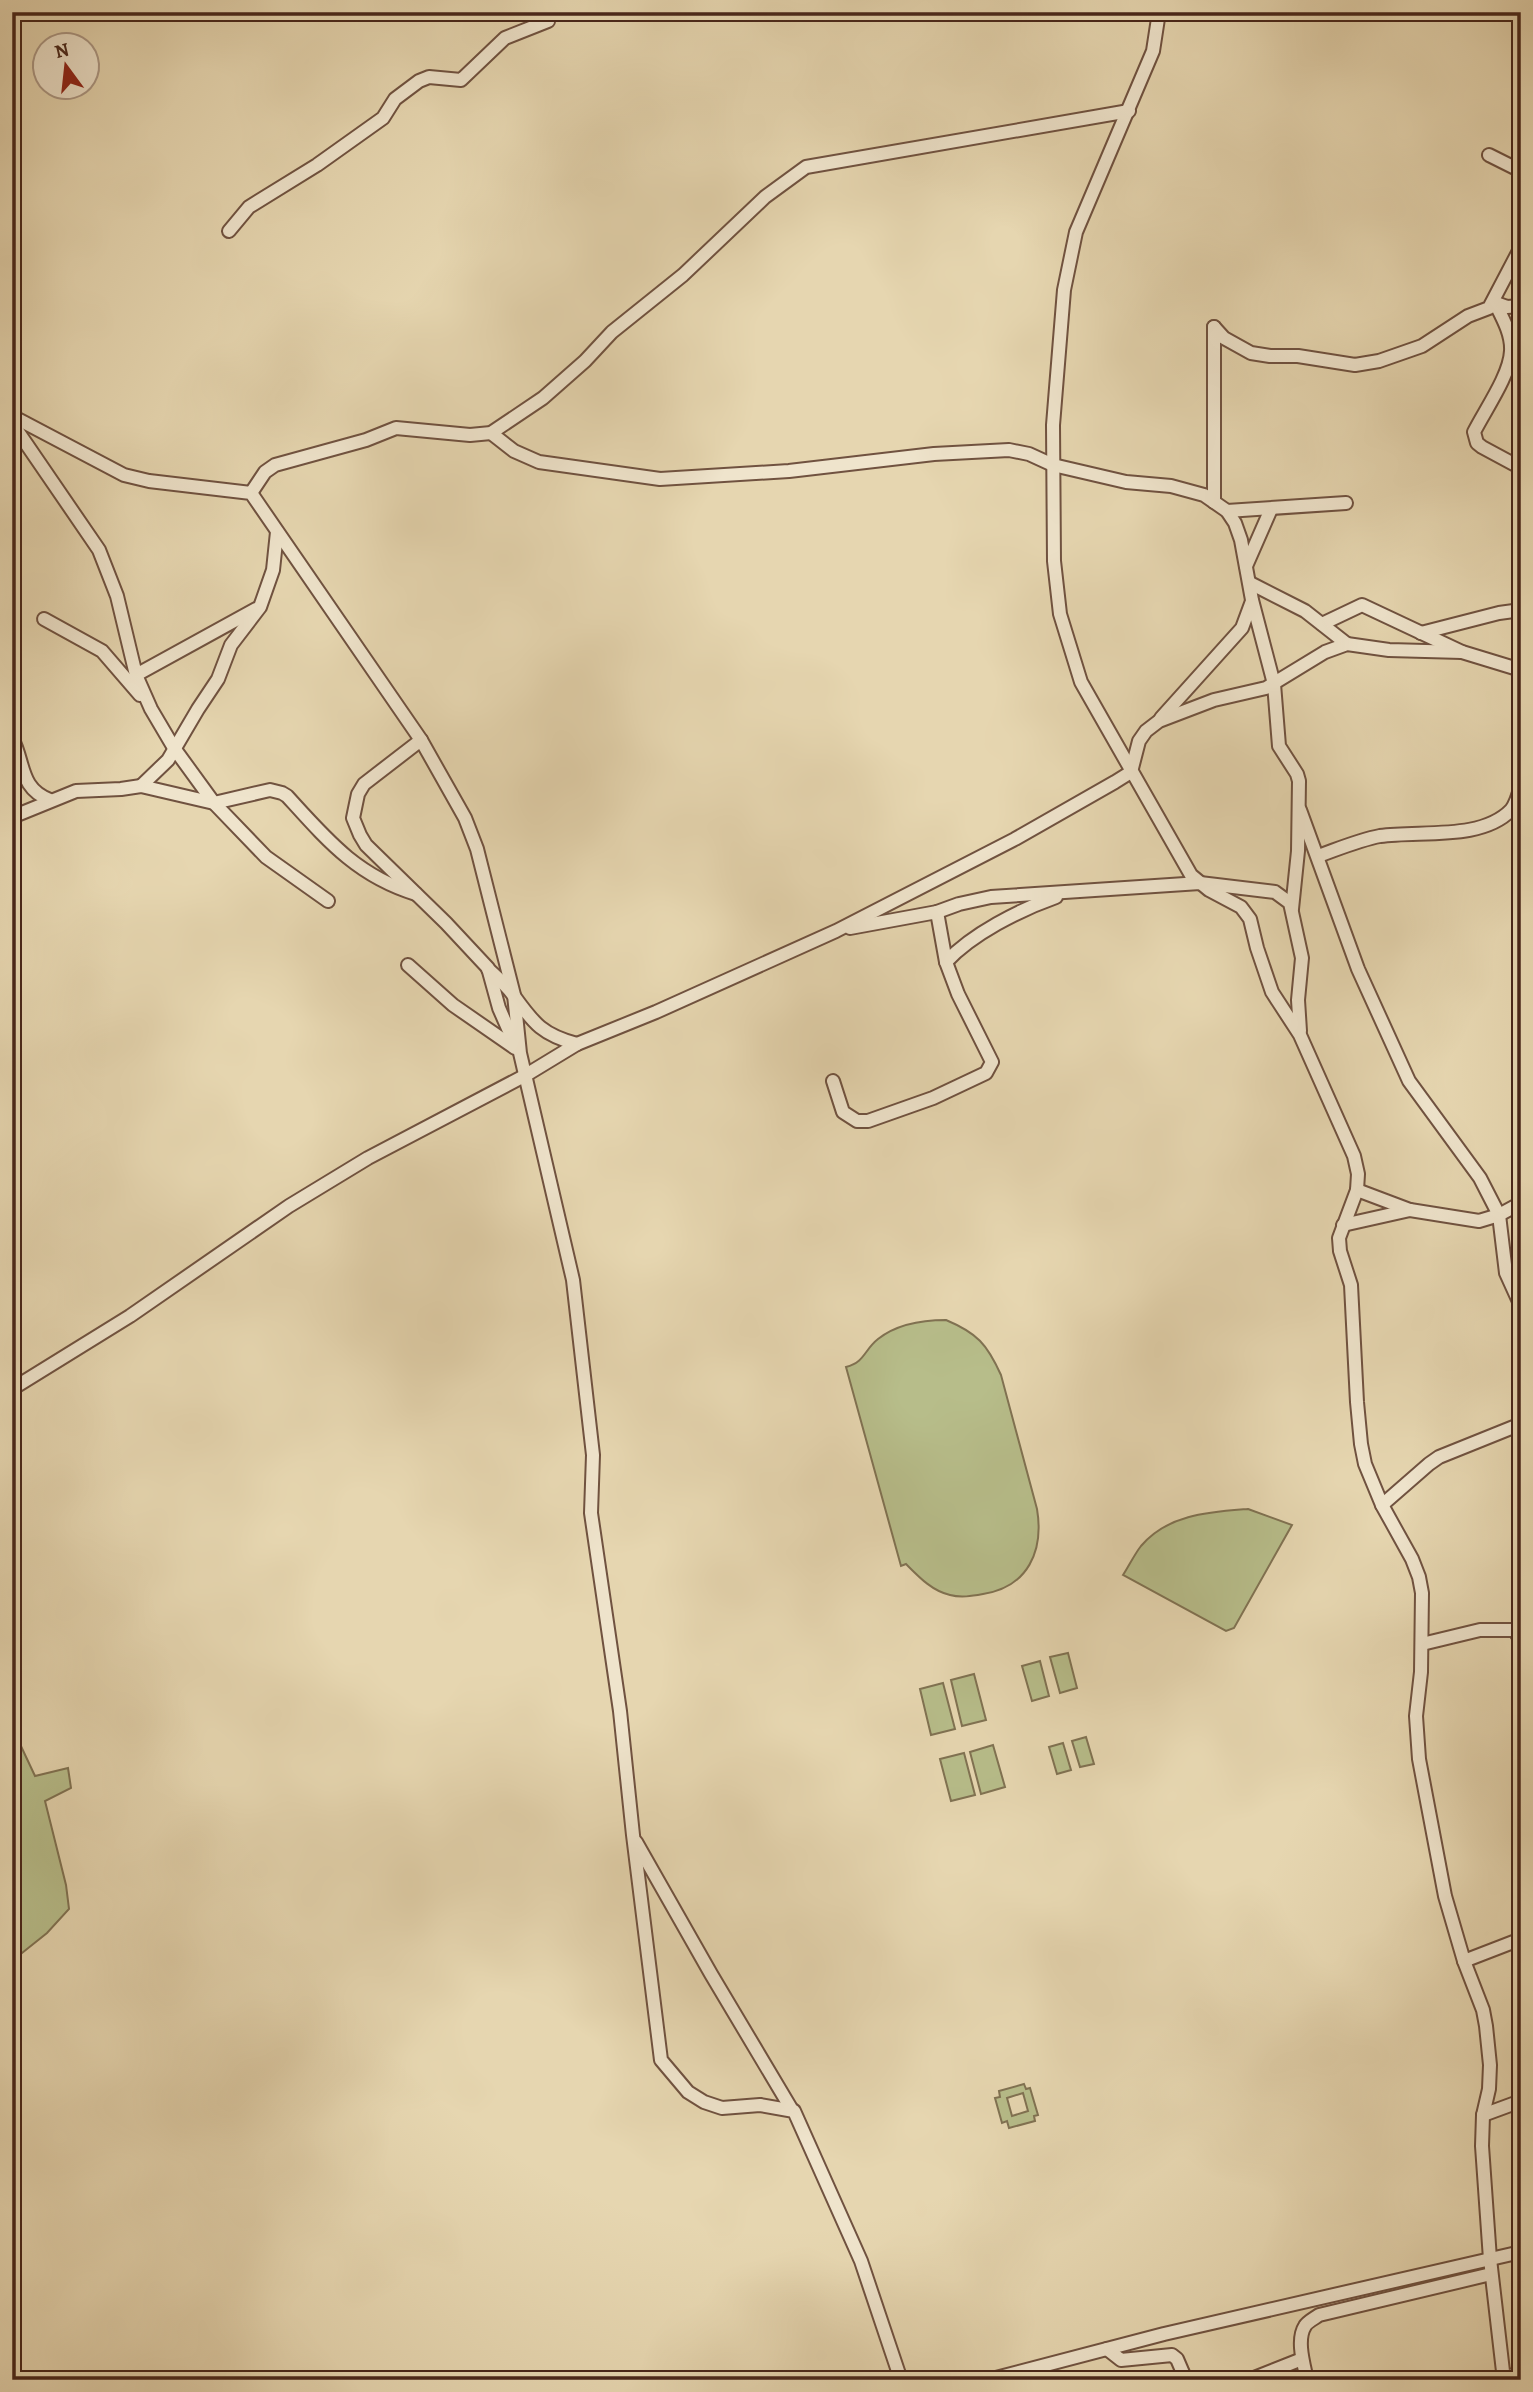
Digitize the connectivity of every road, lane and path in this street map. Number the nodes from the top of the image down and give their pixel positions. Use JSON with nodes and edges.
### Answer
{"nodes":[{"id":1,"x":546,"y":12,"type":"edge"},
{"id":2,"x":1159,"y":12,"type":"edge"},
{"id":3,"x":1129,"y":111,"type":"junction"},
{"id":4,"x":1489,"y":155,"type":"dead end"},
{"id":5,"x":1521,"y":171,"type":"edge"},
{"id":6,"x":229,"y":231,"type":"dead end"},
{"id":7,"x":1521,"y":247,"type":"edge"},
{"id":8,"x":1494,"y":303,"type":"junction"},
{"id":9,"x":1521,"y":306,"type":"edge"},
{"id":10,"x":12,"y":416,"type":"edge"},
{"id":11,"x":12,"y":423,"type":"edge"},
{"id":12,"x":491,"y":433,"type":"junction"},
{"id":13,"x":1053,"y":465,"type":"junction"},
{"id":14,"x":1521,"y":468,"type":"edge"},
{"id":15,"x":251,"y":493,"type":"junction"},
{"id":16,"x":1214,"y":502,"type":"junction"},
{"id":17,"x":1346,"y":503,"type":"dead end"},
{"id":18,"x":1271,"y":509,"type":"junction"},
{"id":19,"x":1227,"y":511,"type":"junction"},
{"id":20,"x":277,"y":532,"type":"junction"},
{"id":21,"x":1246,"y":567,"type":"junction"},
{"id":22,"x":1250,"y":583,"type":"junction"},
{"id":23,"x":1252,"y":600,"type":"junction"},
{"id":24,"x":260,"y":607,"type":"junction"},
{"id":25,"x":1521,"y":610,"type":"edge"},
{"id":26,"x":44,"y":619,"type":"dead end"},
{"id":27,"x":1322,"y":624,"type":"junction"},
{"id":28,"x":1421,"y":633,"type":"junction"},
{"id":29,"x":1347,"y":644,"type":"junction"},
{"id":30,"x":1462,"y":652,"type":"junction"},
{"id":31,"x":1521,"y":670,"type":"edge"},
{"id":32,"x":136,"y":675,"type":"junction"},
{"id":33,"x":1274,"y":684,"type":"junction"},
{"id":34,"x":151,"y":709,"type":"junction"},
{"id":35,"x":1159,"y":721,"type":"junction"},
{"id":36,"x":12,"y":738,"type":"edge"},
{"id":37,"x":421,"y":740,"type":"junction"},
{"id":38,"x":174,"y":748,"type":"junction"},
{"id":39,"x":1131,"y":772,"type":"junction"},
{"id":40,"x":141,"y":786,"type":"junction"},
{"id":41,"x":1520,"y":791,"type":"edge"},
{"id":42,"x":50,"y":800,"type":"junction"},
{"id":43,"x":214,"y":803,"type":"junction"},
{"id":44,"x":1298,"y":803,"type":"junction"},
{"id":45,"x":12,"y":817,"type":"edge"},
{"id":46,"x":1318,"y":856,"type":"junction"},
{"id":47,"x":1200,"y":883,"type":"junction"},
{"id":48,"x":1073,"y":892,"type":"junction"},
{"id":49,"x":416,"y":894,"type":"junction"},
{"id":50,"x":328,"y":901,"type":"dead end"},
{"id":51,"x":1292,"y":909,"type":"junction"},
{"id":52,"x":937,"y":912,"type":"junction"},
{"id":53,"x":836,"y":931,"type":"junction"},
{"id":54,"x":946,"y":962,"type":"junction"},
{"id":55,"x":408,"y":965,"type":"dead end"},
{"id":56,"x":488,"y":968,"type":"junction"},
{"id":57,"x":514,"y":995,"type":"junction"},
{"id":58,"x":1300,"y":1035,"type":"junction"},
{"id":59,"x":577,"y":1044,"type":"junction"},
{"id":60,"x":518,"y":1051,"type":"junction"},
{"id":61,"x":526,"y":1075,"type":"junction"},
{"id":62,"x":833,"y":1081,"type":"dead end"},
{"id":63,"x":1357,"y":1190,"type":"junction"},
{"id":64,"x":1521,"y":1203,"type":"edge"},
{"id":65,"x":1410,"y":1210,"type":"junction"},
{"id":66,"x":1499,"y":1215,"type":"junction"},
{"id":67,"x":1343,"y":1224,"type":"junction"},
{"id":68,"x":1521,"y":1306,"type":"edge"},
{"id":69,"x":12,"y":1390,"type":"edge"},
{"id":70,"x":1521,"y":1424,"type":"edge"},
{"id":71,"x":1382,"y":1504,"type":"junction"},
{"id":72,"x":1521,"y":1640,"type":"edge"},
{"id":73,"x":1422,"y":1644,"type":"junction"},
{"id":74,"x":632,"y":1835,"type":"junction"},
{"id":75,"x":1521,"y":1938,"type":"edge"},
{"id":76,"x":1464,"y":1961,"type":"junction"},
{"id":77,"x":1521,"y":2101,"type":"edge"},
{"id":78,"x":792,"y":2110,"type":"junction"},
{"id":79,"x":1483,"y":2115,"type":"junction"},
{"id":80,"x":1521,"y":2252,"type":"edge"},
{"id":81,"x":1490,"y":2259,"type":"junction"},
{"id":82,"x":1491,"y":2274,"type":"junction"},
{"id":83,"x":1107,"y":2349,"type":"junction"},
{"id":84,"x":1302,"y":2359,"type":"junction"},
{"id":85,"x":1521,"y":2374,"type":"edge"},
{"id":86,"x":1504,"y":2379,"type":"edge"},
{"id":87,"x":901,"y":2380,"type":"edge"},
{"id":88,"x":988,"y":2380,"type":"edge"},
{"id":89,"x":1186,"y":2380,"type":"edge"},
{"id":90,"x":1249,"y":2380,"type":"edge"},
{"id":91,"x":1307,"y":2380,"type":"edge"}],
"edges":[{"from":1,"to":6,"type":"street"},
{"from":2,"to":3,"type":"street"},
{"from":3,"to":12,"type":"street"},
{"from":3,"to":13,"type":"street"},
{"from":4,"to":5,"type":"street"},
{"from":7,"to":8,"type":"street"},
{"from":8,"to":9,"type":"street"},
{"from":8,"to":14,"type":"street"},
{"from":8,"to":16,"type":"street"},
{"from":10,"to":15,"type":"street"},
{"from":11,"to":32,"type":"street"},
{"from":12,"to":13,"type":"street"},
{"from":12,"to":15,"type":"street"},
{"from":13,"to":16,"type":"street"},
{"from":13,"to":39,"type":"street"},
{"from":15,"to":20,"type":"street"},
{"from":16,"to":19,"type":"street"},
{"from":17,"to":18,"type":"street"},
{"from":18,"to":19,"type":"street"},
{"from":18,"to":21,"type":"street"},
{"from":19,"to":21,"type":"street"},
{"from":20,"to":24,"type":"street"},
{"from":20,"to":37,"type":"street"},
{"from":21,"to":22,"type":"street"},
{"from":22,"to":23,"type":"street"},
{"from":22,"to":27,"type":"street"},
{"from":23,"to":33,"type":"street"},
{"from":23,"to":35,"type":"street"},
{"from":24,"to":32,"type":"street"},
{"from":24,"to":38,"type":"street"},
{"from":25,"to":28,"type":"street"},
{"from":26,"to":34,"type":"street"},
{"from":27,"to":28,"type":"street"},
{"from":27,"to":29,"type":"street"},
{"from":28,"to":30,"type":"street"},
{"from":29,"to":30,"type":"street"},
{"from":29,"to":33,"type":"street"},
{"from":30,"to":31,"type":"street"},
{"from":32,"to":34,"type":"street"},
{"from":33,"to":35,"type":"street"},
{"from":33,"to":44,"type":"street"},
{"from":34,"to":38,"type":"street"},
{"from":35,"to":39,"type":"street"},
{"from":36,"to":42,"type":"street"},
{"from":37,"to":49,"type":"street"},
{"from":37,"to":57,"type":"street"},
{"from":38,"to":40,"type":"street"},
{"from":38,"to":43,"type":"street"},
{"from":39,"to":47,"type":"street"},
{"from":39,"to":53,"type":"street"},
{"from":40,"to":42,"type":"street"},
{"from":40,"to":43,"type":"street"},
{"from":41,"to":46,"type":"street"},
{"from":42,"to":45,"type":"street"},
{"from":43,"to":49,"type":"street"},
{"from":43,"to":50,"type":"street"},
{"from":44,"to":46,"type":"street"},
{"from":44,"to":51,"type":"street"},
{"from":46,"to":66,"type":"street"},
{"from":47,"to":48,"type":"street"},
{"from":47,"to":51,"type":"street"},
{"from":47,"to":58,"type":"street"},
{"from":48,"to":52,"type":"street"},
{"from":48,"to":54,"type":"street"},
{"from":49,"to":56,"type":"street"},
{"from":51,"to":58,"type":"street"},
{"from":52,"to":53,"type":"street"},
{"from":52,"to":54,"type":"street"},
{"from":53,"to":59,"type":"street"},
{"from":54,"to":62,"type":"street"},
{"from":55,"to":60,"type":"street"},
{"from":56,"to":57,"type":"street"},
{"from":56,"to":60,"type":"street"},
{"from":57,"to":59,"type":"street"},
{"from":57,"to":60,"type":"street"},
{"from":58,"to":63,"type":"street"},
{"from":59,"to":61,"type":"street"},
{"from":60,"to":61,"type":"street"},
{"from":61,"to":69,"type":"street"},
{"from":61,"to":74,"type":"street"},
{"from":63,"to":65,"type":"street"},
{"from":63,"to":67,"type":"street"},
{"from":64,"to":66,"type":"street"},
{"from":65,"to":66,"type":"street"},
{"from":65,"to":67,"type":"street"},
{"from":66,"to":68,"type":"street"},
{"from":67,"to":71,"type":"street"},
{"from":70,"to":71,"type":"street"},
{"from":71,"to":73,"type":"street"},
{"from":72,"to":73,"type":"street"},
{"from":73,"to":76,"type":"street"},
{"from":74,"to":78,"type":"street"},
{"from":74,"to":78,"type":"street"},
{"from":75,"to":76,"type":"street"},
{"from":76,"to":79,"type":"street"},
{"from":77,"to":79,"type":"street"},
{"from":78,"to":87,"type":"street"},
{"from":79,"to":81,"type":"street"},
{"from":80,"to":81,"type":"street"},
{"from":81,"to":82,"type":"street"},
{"from":81,"to":83,"type":"street"},
{"from":82,"to":84,"type":"street"},
{"from":82,"to":86,"type":"street"},
{"from":83,"to":88,"type":"street"},
{"from":83,"to":89,"type":"street"},
{"from":84,"to":90,"type":"street"},
{"from":84,"to":91,"type":"street"},
{"from":85,"to":86,"type":"street"}]}
